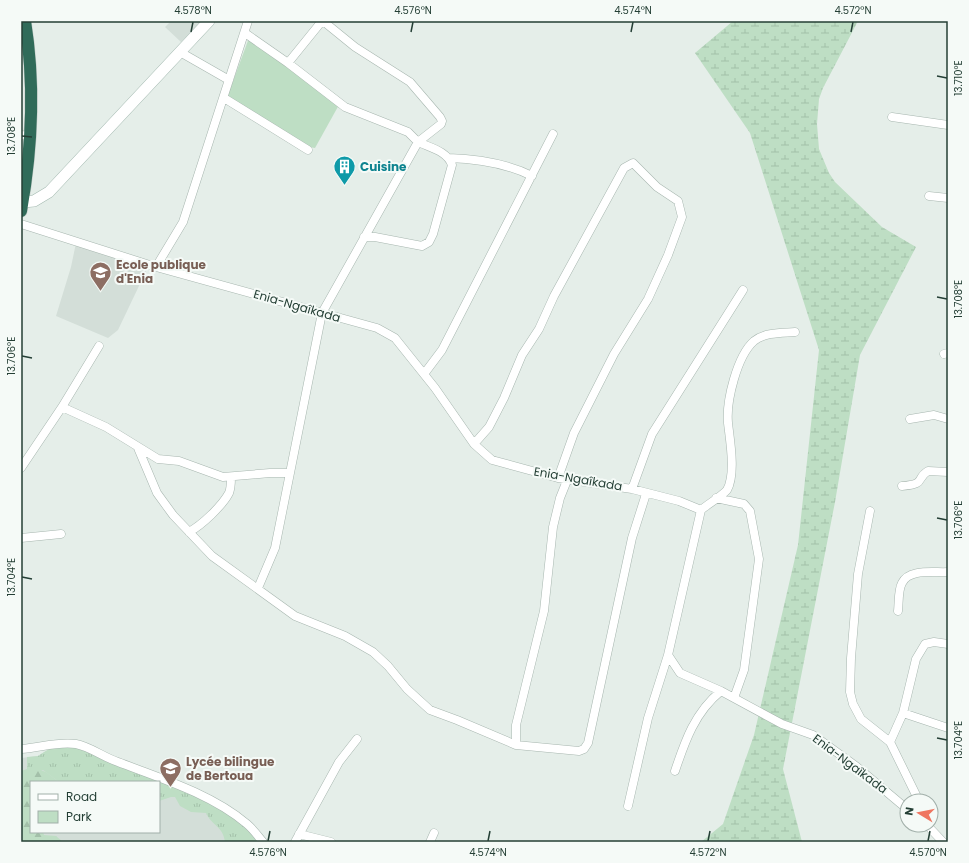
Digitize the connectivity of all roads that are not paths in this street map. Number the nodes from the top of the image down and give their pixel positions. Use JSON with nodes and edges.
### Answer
{"nodes":[{"id":1,"x":25,"y":21,"type":"edge"},
{"id":2,"x":209,"y":21,"type":"edge"},
{"id":3,"x":248,"y":21,"type":"edge"},
{"id":4,"x":323,"y":21,"type":"edge"},
{"id":5,"x":244,"y":33,"type":"junction"},
{"id":6,"x":180,"y":52,"type":"junction"},
{"id":7,"x":288,"y":63,"type":"junction"},
{"id":8,"x":229,"y":80,"type":"junction"},
{"id":9,"x":224,"y":98,"type":"junction"},
{"id":10,"x":892,"y":117,"type":"dead end"},
{"id":11,"x":948,"y":125,"type":"edge"},
{"id":12,"x":553,"y":134,"type":"dead end"},
{"id":13,"x":25,"y":135,"type":"edge"},
{"id":14,"x":418,"y":142,"type":"junction"},
{"id":15,"x":308,"y":150,"type":"dead end"},
{"id":16,"x":449,"y":158,"type":"junction"},
{"id":17,"x":532,"y":176,"type":"junction"},
{"id":18,"x":929,"y":196,"type":"dead end"},
{"id":19,"x":948,"y":198,"type":"edge"},
{"id":20,"x":22,"y":207,"type":"edge"},
{"id":21,"x":21,"y":224,"type":"edge"},
{"id":22,"x":364,"y":237,"type":"junction"},
{"id":23,"x":156,"y":267,"type":"junction"},
{"id":24,"x":743,"y":290,"type":"dead end"},
{"id":25,"x":322,"y":313,"type":"junction"},
{"id":26,"x":795,"y":332,"type":"dead end"},
{"id":27,"x":99,"y":346,"type":"dead end"},
{"id":28,"x":424,"y":374,"type":"junction"},
{"id":29,"x":62,"y":407,"type":"junction"},
{"id":30,"x":910,"y":419,"type":"dead end"},
{"id":31,"x":948,"y":419,"type":"edge"},
{"id":32,"x":474,"y":444,"type":"junction"},
{"id":33,"x":138,"y":448,"type":"junction"},
{"id":34,"x":21,"y":468,"type":"edge"},
{"id":35,"x":948,"y":472,"type":"edge"},
{"id":36,"x":290,"y":473,"type":"junction"},
{"id":37,"x":232,"y":477,"type":"junction"},
{"id":38,"x":558,"y":478,"type":"junction"},
{"id":39,"x":568,"y":478,"type":"junction"},
{"id":40,"x":902,"y":486,"type":"dead end"},
{"id":41,"x":632,"y":489,"type":"junction"},
{"id":42,"x":646,"y":494,"type":"junction"},
{"id":43,"x":716,"y":498,"type":"junction"},
{"id":44,"x":701,"y":510,"type":"junction"},
{"id":45,"x":870,"y":511,"type":"dead end"},
{"id":46,"x":189,"y":532,"type":"junction"},
{"id":47,"x":61,"y":534,"type":"dead end"},
{"id":48,"x":21,"y":538,"type":"edge"},
{"id":49,"x":948,"y":572,"type":"edge"},
{"id":50,"x":258,"y":588,"type":"junction"},
{"id":51,"x":898,"y":611,"type":"dead end"},
{"id":52,"x":948,"y":644,"type":"edge"},
{"id":53,"x":668,"y":655,"type":"junction"},
{"id":54,"x":721,"y":691,"type":"junction"},
{"id":55,"x":734,"y":698,"type":"junction"},
{"id":56,"x":903,"y":713,"type":"junction"},
{"id":57,"x":948,"y":728,"type":"edge"},
{"id":58,"x":357,"y":739,"type":"dead end"},
{"id":59,"x":890,"y":742,"type":"junction"},
{"id":60,"x":516,"y":745,"type":"junction"},
{"id":61,"x":21,"y":749,"type":"edge"},
{"id":62,"x":675,"y":772,"type":"dead end"},
{"id":63,"x":915,"y":793,"type":"edge"},
{"id":64,"x":899,"y":802,"type":"edge"},
{"id":65,"x":628,"y":806,"type":"dead end"},
{"id":66,"x":434,"y":833,"type":"dead end"},
{"id":67,"x":937,"y":833,"type":"edge"},
{"id":68,"x":299,"y":834,"type":"junction"},
{"id":69,"x":263,"y":842,"type":"edge"},
{"id":70,"x":295,"y":842,"type":"edge"},
{"id":71,"x":331,"y":842,"type":"edge"},
{"id":72,"x":430,"y":842,"type":"edge"},
{"id":73,"x":943,"y":842,"type":"edge"}],
"edges":[{"from":1,"to":13,"type":"highway"},
{"from":2,"to":6,"type":"street"},
{"from":3,"to":5,"type":"street"},
{"from":4,"to":7,"type":"street"},
{"from":4,"to":14,"type":"street"},
{"from":5,"to":7,"type":"street"},
{"from":5,"to":8,"type":"street"},
{"from":6,"to":8,"type":"street"},
{"from":6,"to":20,"type":"street"},
{"from":7,"to":14,"type":"street"},
{"from":8,"to":9,"type":"street"},
{"from":9,"to":15,"type":"street"},
{"from":9,"to":23,"type":"street"},
{"from":10,"to":11,"type":"street"},
{"from":12,"to":17,"type":"street"},
{"from":13,"to":20,"type":"highway"},
{"from":14,"to":16,"type":"street"},
{"from":14,"to":22,"type":"street"},
{"from":16,"to":17,"type":"street"},
{"from":16,"to":22,"type":"street"},
{"from":17,"to":28,"type":"street"},
{"from":18,"to":19,"type":"street"},
{"from":21,"to":23,"type":"street","name":"Enia-Ngaîkada"},
{"from":22,"to":25,"type":"street"},
{"from":23,"to":25,"type":"street","name":"Enia-Ngaîkada"},
{"from":24,"to":41,"type":"street"},
{"from":25,"to":28,"type":"street","name":"Enia-Ngaîkada"},
{"from":25,"to":36,"type":"street"},
{"from":26,"to":43,"type":"street"},
{"from":27,"to":29,"type":"street"},
{"from":28,"to":32,"type":"street","name":"Enia-Ngaîkada"},
{"from":29,"to":33,"type":"street"},
{"from":29,"to":34,"type":"street"},
{"from":30,"to":31,"type":"street"},
{"from":32,"to":38,"type":"street","name":"Enia-Ngaîkada"},
{"from":32,"to":38,"type":"street"},
{"from":33,"to":37,"type":"street"},
{"from":33,"to":46,"type":"street"},
{"from":35,"to":40,"type":"street"},
{"from":36,"to":37,"type":"street"},
{"from":36,"to":50,"type":"street"},
{"from":37,"to":46,"type":"street"},
{"from":38,"to":39,"type":"street","name":"Enia-Ngaîkada"},
{"from":39,"to":41,"type":"street","name":"Enia-Ngaîkada"},
{"from":39,"to":60,"type":"street"},
{"from":41,"to":42,"type":"street","name":"Enia-Ngaîkada"},
{"from":42,"to":44,"type":"street","name":"Enia-Ngaîkada"},
{"from":42,"to":60,"type":"street"},
{"from":43,"to":44,"type":"street"},
{"from":43,"to":55,"type":"street"},
{"from":44,"to":53,"type":"street"},
{"from":45,"to":59,"type":"street"},
{"from":46,"to":50,"type":"street"},
{"from":47,"to":48,"type":"street"},
{"from":49,"to":51,"type":"street"},
{"from":50,"to":60,"type":"street"},
{"from":52,"to":56,"type":"street"},
{"from":53,"to":54,"type":"street","name":"Enia-Ngaîkada"},
{"from":53,"to":65,"type":"street"},
{"from":54,"to":55,"type":"street","name":"Enia-Ngaîkada"},
{"from":54,"to":62,"type":"street"},
{"from":55,"to":64,"type":"street","name":"Enia-Ngaîkada"},
{"from":56,"to":57,"type":"street"},
{"from":56,"to":59,"type":"street"},
{"from":58,"to":68,"type":"street"},
{"from":59,"to":63,"type":"street"},
{"from":61,"to":69,"type":"street"},
{"from":66,"to":72,"type":"street"},
{"from":67,"to":73,"type":"street"},
{"from":68,"to":70,"type":"street"},
{"from":68,"to":71,"type":"street"}]}
